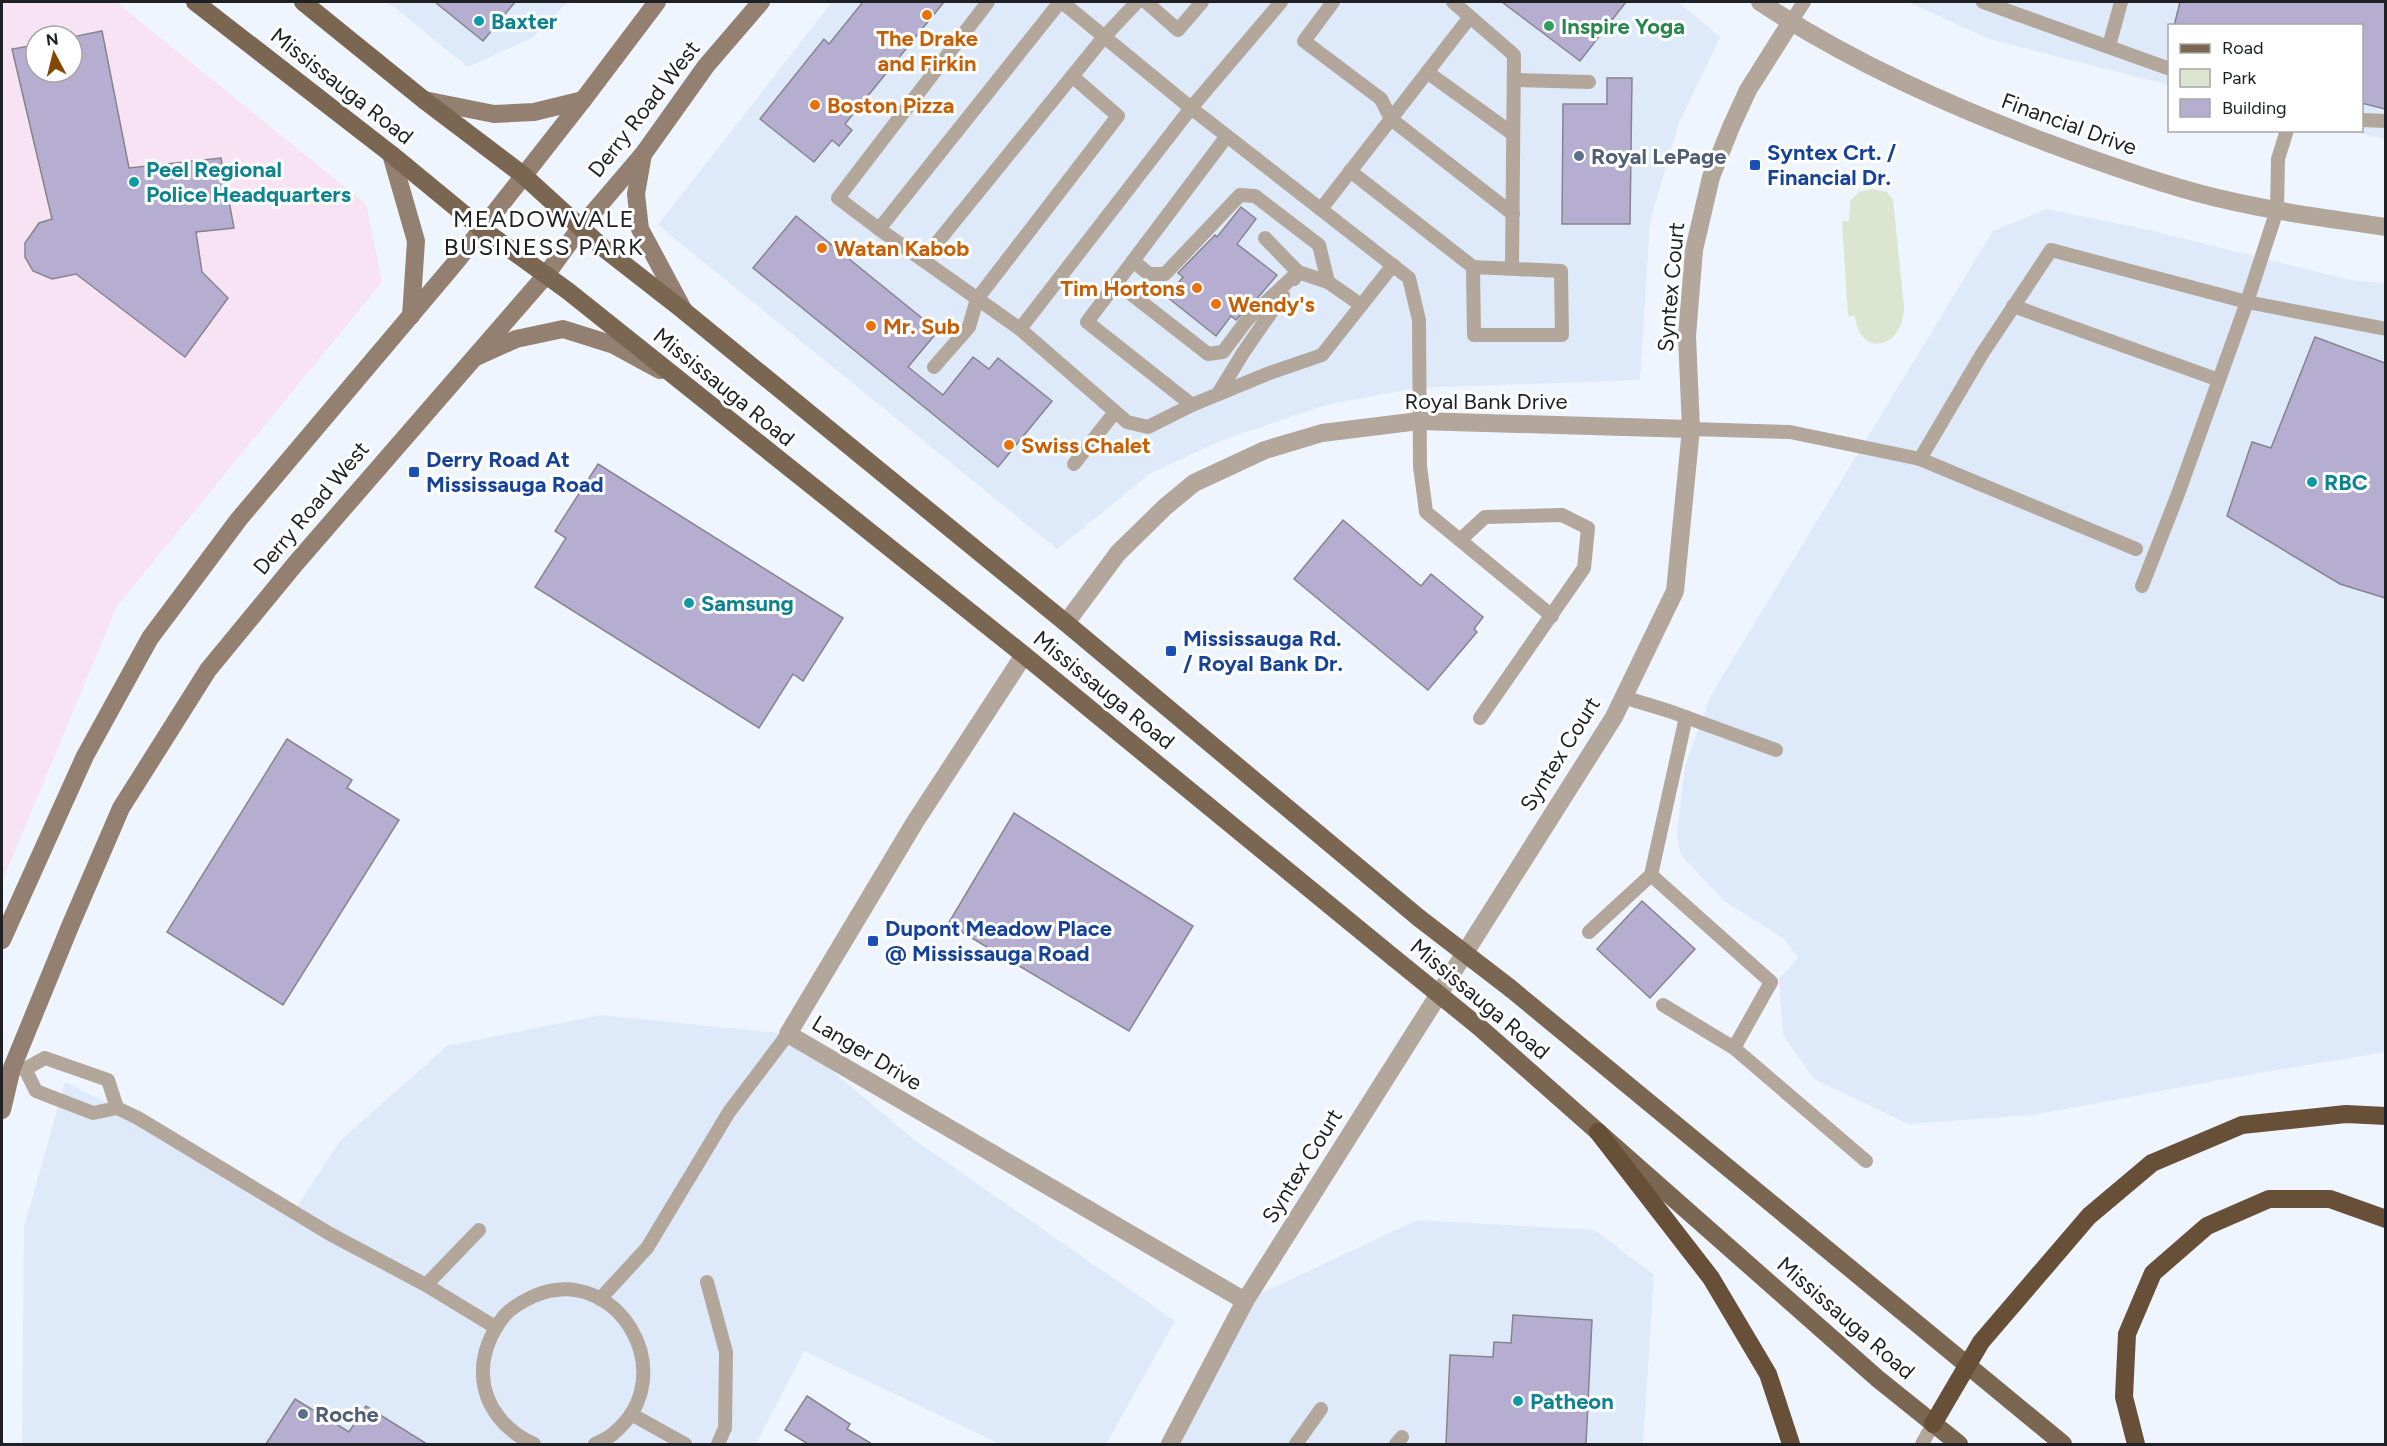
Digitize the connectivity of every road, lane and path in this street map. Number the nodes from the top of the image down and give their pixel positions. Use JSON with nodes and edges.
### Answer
{"nodes":[{"id":1,"x":195,"y":2,"type":"edge"},
{"id":2,"x":303,"y":2,"type":"edge"},
{"id":3,"x":657,"y":2,"type":"edge"},
{"id":4,"x":761,"y":2,"type":"edge"},
{"id":5,"x":988,"y":2,"type":"edge"},
{"id":6,"x":1061,"y":2,"type":"edge"},
{"id":7,"x":1137,"y":2,"type":"edge"},
{"id":8,"x":1146,"y":2,"type":"edge"},
{"id":9,"x":1202,"y":2,"type":"edge"},
{"id":10,"x":1281,"y":2,"type":"edge"},
{"id":11,"x":1333,"y":2,"type":"edge"},
{"id":12,"x":1453,"y":2,"type":"edge"},
{"id":13,"x":1760,"y":2,"type":"edge"},
{"id":14,"x":1804,"y":2,"type":"edge"},
{"id":15,"x":1983,"y":2,"type":"edge"},
{"id":16,"x":2121,"y":2,"type":"edge"},
{"id":17,"x":1470,"y":17,"type":"junction"},
{"id":18,"x":1791,"y":22,"type":"junction"},
{"id":19,"x":1104,"y":37,"type":"junction"},
{"id":20,"x":2109,"y":46,"type":"junction"},
{"id":21,"x":2168,"y":69,"type":"edge"},
{"id":22,"x":1427,"y":72,"type":"junction"},
{"id":23,"x":1072,"y":76,"type":"junction"},
{"id":24,"x":1514,"y":80,"type":"junction"},
{"id":25,"x":1588,"y":82,"type":"dead end"},
{"id":26,"x":424,"y":100,"type":"junction"},
{"id":27,"x":583,"y":100,"type":"junction"},
{"id":28,"x":1191,"y":108,"type":"junction"},
{"id":29,"x":1391,"y":118,"type":"junction"},
{"id":30,"x":2363,"y":120,"type":"edge"},
{"id":31,"x":2385,"y":121,"type":"edge"},
{"id":32,"x":2286,"y":132,"type":"edge"},
{"id":33,"x":1513,"y":134,"type":"junction"},
{"id":34,"x":1227,"y":136,"type":"junction"},
{"id":35,"x":644,"y":153,"type":"junction"},
{"id":36,"x":391,"y":154,"type":"junction"},
{"id":37,"x":1350,"y":171,"type":"junction"},
{"id":38,"x":523,"y":175,"type":"junction"},
{"id":39,"x":1321,"y":209,"type":"junction"},
{"id":40,"x":2277,"y":210,"type":"junction"},
{"id":41,"x":1513,"y":214,"type":"junction"},
{"id":42,"x":2385,"y":227,"type":"edge"},
{"id":43,"x":580,"y":228,"type":"junction"},
{"id":44,"x":482,"y":229,"type":"junction"},
{"id":45,"x":879,"y":229,"type":"junction"},
{"id":46,"x":1265,"y":238,"type":"dead end"},
{"id":47,"x":923,"y":261,"type":"junction"},
{"id":48,"x":1133,"y":261,"type":"junction"},
{"id":49,"x":1394,"y":265,"type":"junction"},
{"id":50,"x":1473,"y":267,"type":"junction"},
{"id":51,"x":1512,"y":268,"type":"junction"},
{"id":52,"x":1298,"y":272,"type":"junction"},
{"id":53,"x":546,"y":275,"type":"junction"},
{"id":54,"x":1328,"y":282,"type":"junction"},
{"id":55,"x":1117,"y":284,"type":"junction"},
{"id":56,"x":977,"y":299,"type":"junction"},
{"id":57,"x":2247,"y":302,"type":"junction"},
{"id":58,"x":1361,"y":305,"type":"junction"},
{"id":59,"x":2013,"y":306,"type":"junction"},
{"id":60,"x":684,"y":311,"type":"junction"},
{"id":61,"x":411,"y":316,"type":"junction"},
{"id":62,"x":1020,"y":329,"type":"junction"},
{"id":63,"x":2385,"y":329,"type":"edge"},
{"id":64,"x":471,"y":359,"type":"junction"},
{"id":65,"x":934,"y":367,"type":"dead end"},
{"id":66,"x":676,"y":380,"type":"junction"},
{"id":67,"x":2219,"y":380,"type":"junction"},
{"id":68,"x":1218,"y":394,"type":"junction"},
{"id":69,"x":1192,"y":405,"type":"junction"},
{"id":70,"x":1115,"y":412,"type":"junction"},
{"id":71,"x":1419,"y":421,"type":"junction"},
{"id":72,"x":1691,"y":429,"type":"junction"},
{"id":73,"x":1920,"y":459,"type":"junction"},
{"id":74,"x":1074,"y":464,"type":"dead end"},
{"id":75,"x":1460,"y":540,"type":"junction"},
{"id":76,"x":2136,"y":549,"type":"dead end"},
{"id":77,"x":2142,"y":586,"type":"dead end"},
{"id":78,"x":1552,"y":616,"type":"junction"},
{"id":79,"x":1066,"y":623,"type":"junction"},
{"id":80,"x":1024,"y":655,"type":"junction"},
{"id":81,"x":1623,"y":697,"type":"junction"},
{"id":82,"x":1686,"y":717,"type":"junction"},
{"id":83,"x":1480,"y":718,"type":"dead end"},
{"id":84,"x":1776,"y":750,"type":"dead end"},
{"id":85,"x":1651,"y":875,"type":"junction"},
{"id":86,"x":1589,"y":932,"type":"dead end"},
{"id":87,"x":2,"y":940,"type":"edge"},
{"id":88,"x":1663,"y":1005,"type":"dead end"},
{"id":89,"x":789,"y":1034,"type":"junction"},
{"id":90,"x":1734,"y":1048,"type":"junction"},
{"id":91,"x":13,"y":1067,"type":"edge"},
{"id":92,"x":117,"y":1108,"type":"junction"},
{"id":93,"x":2,"y":1110,"type":"edge"},
{"id":94,"x":2385,"y":1116,"type":"edge"},
{"id":95,"x":1598,"y":1132,"type":"junction"},
{"id":96,"x":1866,"y":1161,"type":"dead end"},
{"id":97,"x":2385,"y":1219,"type":"edge"},
{"id":98,"x":479,"y":1230,"type":"dead end"},
{"id":99,"x":707,"y":1282,"type":"dead end"},
{"id":100,"x":426,"y":1285,"type":"junction"},
{"id":101,"x":600,"y":1299,"type":"junction"},
{"id":102,"x":1245,"y":1301,"type":"junction"},
{"id":103,"x":495,"y":1327,"type":"junction"},
{"id":104,"x":1966,"y":1365,"type":"junction"},
{"id":105,"x":1321,"y":1409,"type":"dead end"},
{"id":106,"x":631,"y":1414,"type":"junction"},
{"id":107,"x":1934,"y":1424,"type":"junction"},
{"id":108,"x":534,"y":1444,"type":"edge"},
{"id":109,"x":595,"y":1444,"type":"edge"},
{"id":110,"x":685,"y":1444,"type":"edge"},
{"id":111,"x":718,"y":1444,"type":"edge"},
{"id":112,"x":1170,"y":1444,"type":"edge"},
{"id":113,"x":1296,"y":1444,"type":"edge"},
{"id":114,"x":1791,"y":1444,"type":"edge"},
{"id":115,"x":1922,"y":1444,"type":"edge"},
{"id":116,"x":1959,"y":1444,"type":"edge"},
{"id":117,"x":2063,"y":1444,"type":"edge"},
{"id":118,"x":2136,"y":1444,"type":"edge"}],
"edges":[{"from":1,"to":36,"type":"main road","name":"Mississauga Road"},
{"from":2,"to":26,"type":"main road","name":"Mississauga Road"},
{"from":3,"to":27,"type":"main road","name":"Derry Road West"},
{"from":4,"to":35,"type":"main road","name":"Derry Road West"},
{"from":5,"to":45,"type":"lane"},
{"from":6,"to":19,"type":"lane"},
{"from":6,"to":45,"type":"lane"},
{"from":7,"to":19,"type":"lane"},
{"from":8,"to":9,"type":"lane"},
{"from":10,"to":28,"type":"lane"},
{"from":11,"to":29,"type":"lane"},
{"from":12,"to":17,"type":"lane"},
{"from":13,"to":18,"type":"street","name":"Financial Drive"},
{"from":14,"to":18,"type":"lane"},
{"from":15,"to":20,"type":"lane"},
{"from":16,"to":20,"type":"lane"},
{"from":17,"to":22,"type":"lane"},
{"from":17,"to":24,"type":"lane"},
{"from":18,"to":40,"type":"street","name":"Financial Drive"},
{"from":18,"to":72,"type":"street","name":"Syntex Court"},
{"from":19,"to":23,"type":"lane"},
{"from":19,"to":28,"type":"lane"},
{"from":20,"to":21,"type":"lane"},
{"from":22,"to":29,"type":"lane"},
{"from":22,"to":33,"type":"lane"},
{"from":23,"to":47,"type":"lane"},
{"from":23,"to":56,"type":"lane"},
{"from":24,"to":25,"type":"lane"},
{"from":24,"to":33,"type":"lane"},
{"from":26,"to":27,"type":"main road"},
{"from":26,"to":38,"type":"main road","name":"Mississauga Road"},
{"from":27,"to":38,"type":"main road","name":"Derry Road West"},
{"from":28,"to":34,"type":"lane"},
{"from":28,"to":62,"type":"lane"},
{"from":29,"to":37,"type":"lane"},
{"from":29,"to":41,"type":"lane"},
{"from":30,"to":31,"type":"lane"},
{"from":32,"to":40,"type":"lane"},
{"from":33,"to":41,"type":"lane"},
{"from":34,"to":39,"type":"lane"},
{"from":34,"to":48,"type":"lane"},
{"from":35,"to":43,"type":"main road","name":"Derry Road West"},
{"from":35,"to":60,"type":"main road"},
{"from":36,"to":44,"type":"main road","name":"Mississauga Road"},
{"from":36,"to":61,"type":"main road"},
{"from":37,"to":39,"type":"lane"},
{"from":37,"to":50,"type":"lane"},
{"from":38,"to":43,"type":"main road","name":"Mississauga Road"},
{"from":38,"to":44,"type":"main road","name":"Derry Road West"},
{"from":39,"to":49,"type":"lane"},
{"from":40,"to":42,"type":"street","name":"Financial Drive"},
{"from":40,"to":57,"type":"lane"},
{"from":41,"to":51,"type":"lane"},
{"from":43,"to":53,"type":"main road","name":"Derry Road West"},
{"from":43,"to":60,"type":"main road","name":"Mississauga Road"},
{"from":44,"to":53,"type":"main road","name":"Mississauga Road"},
{"from":44,"to":61,"type":"main road","name":"Derry Road West"},
{"from":45,"to":47,"type":"lane"},
{"from":46,"to":52,"type":"lane"},
{"from":47,"to":56,"type":"lane"},
{"from":48,"to":54,"type":"lane"},
{"from":48,"to":55,"type":"lane"},
{"from":49,"to":58,"type":"lane"},
{"from":49,"to":71,"type":"lane"},
{"from":50,"to":51,"type":"lane"},
{"from":50,"to":51,"type":"lane"},
{"from":52,"to":54,"type":"lane"},
{"from":52,"to":55,"type":"lane"},
{"from":52,"to":68,"type":"lane"},
{"from":53,"to":64,"type":"main road","name":"Derry Road West"},
{"from":53,"to":66,"type":"main road","name":"Mississauga Road"},
{"from":54,"to":58,"type":"lane"},
{"from":55,"to":69,"type":"lane"},
{"from":56,"to":62,"type":"lane"},
{"from":56,"to":65,"type":"lane"},
{"from":57,"to":59,"type":"lane"},
{"from":57,"to":63,"type":"lane"},
{"from":57,"to":67,"type":"lane"},
{"from":58,"to":68,"type":"lane"},
{"from":59,"to":67,"type":"lane"},
{"from":59,"to":73,"type":"lane"},
{"from":60,"to":79,"type":"main road","name":"Mississauga Road"},
{"from":61,"to":87,"type":"main road","name":"Derry Road West"},
{"from":62,"to":70,"type":"lane"},
{"from":64,"to":66,"type":"main road"},
{"from":64,"to":91,"type":"main road","name":"Derry Road West"},
{"from":66,"to":80,"type":"main road","name":"Mississauga Road"},
{"from":67,"to":77,"type":"lane"},
{"from":68,"to":69,"type":"lane"},
{"from":69,"to":70,"type":"lane"},
{"from":70,"to":74,"type":"lane"},
{"from":71,"to":72,"type":"street","name":"Royal Bank Drive"},
{"from":71,"to":75,"type":"lane"},
{"from":71,"to":79,"type":"street","name":"Royal Bank Drive"},
{"from":72,"to":73,"type":"lane"},
{"from":72,"to":81,"type":"street","name":"Syntex Court"},
{"from":73,"to":76,"type":"lane"},
{"from":75,"to":78,"type":"lane"},
{"from":75,"to":78,"type":"lane"},
{"from":78,"to":83,"type":"lane"},
{"from":79,"to":104,"type":"main road","name":"Mississauga Road","bridge":true},
{"from":80,"to":89,"type":"street","name":"Langer Drive"},
{"from":80,"to":95,"type":"main road","name":"Mississauga Road","bridge":true},
{"from":81,"to":82,"type":"lane"},
{"from":81,"to":102,"type":"street","name":"Syntex Court"},
{"from":82,"to":84,"type":"lane"},
{"from":82,"to":85,"type":"lane"},
{"from":85,"to":86,"type":"lane"},
{"from":85,"to":90,"type":"lane"},
{"from":88,"to":90,"type":"lane"},
{"from":89,"to":101,"type":"lane"},
{"from":89,"to":102,"type":"street","name":"Langer Drive"},
{"from":90,"to":96,"type":"lane"},
{"from":91,"to":92,"type":"lane"},
{"from":91,"to":92,"type":"lane"},
{"from":91,"to":93,"type":"main road","name":"Derry Road West"},
{"from":92,"to":100,"type":"lane"},
{"from":94,"to":104,"type":"highway"},
{"from":95,"to":107,"type":"main road","name":"Mississauga Road"},
{"from":95,"to":114,"type":"highway"},
{"from":97,"to":118,"type":"highway"},
{"from":98,"to":100,"type":"lane"},
{"from":99,"to":111,"type":"lane"},
{"from":100,"to":103,"type":"lane"},
{"from":101,"to":103,"type":"lane"},
{"from":101,"to":106,"type":"lane"},
{"from":102,"to":112,"type":"street","name":"Syntex Court"},
{"from":103,"to":108,"type":"lane"},
{"from":104,"to":107,"type":"highway"},
{"from":104,"to":117,"type":"main road","name":"Mississauga Road"},
{"from":105,"to":113,"type":"lane"},
{"from":106,"to":109,"type":"lane"},
{"from":106,"to":110,"type":"lane"},
{"from":107,"to":115,"type":"lane"},
{"from":107,"to":116,"type":"main road","name":"Mississauga Road"}]}
